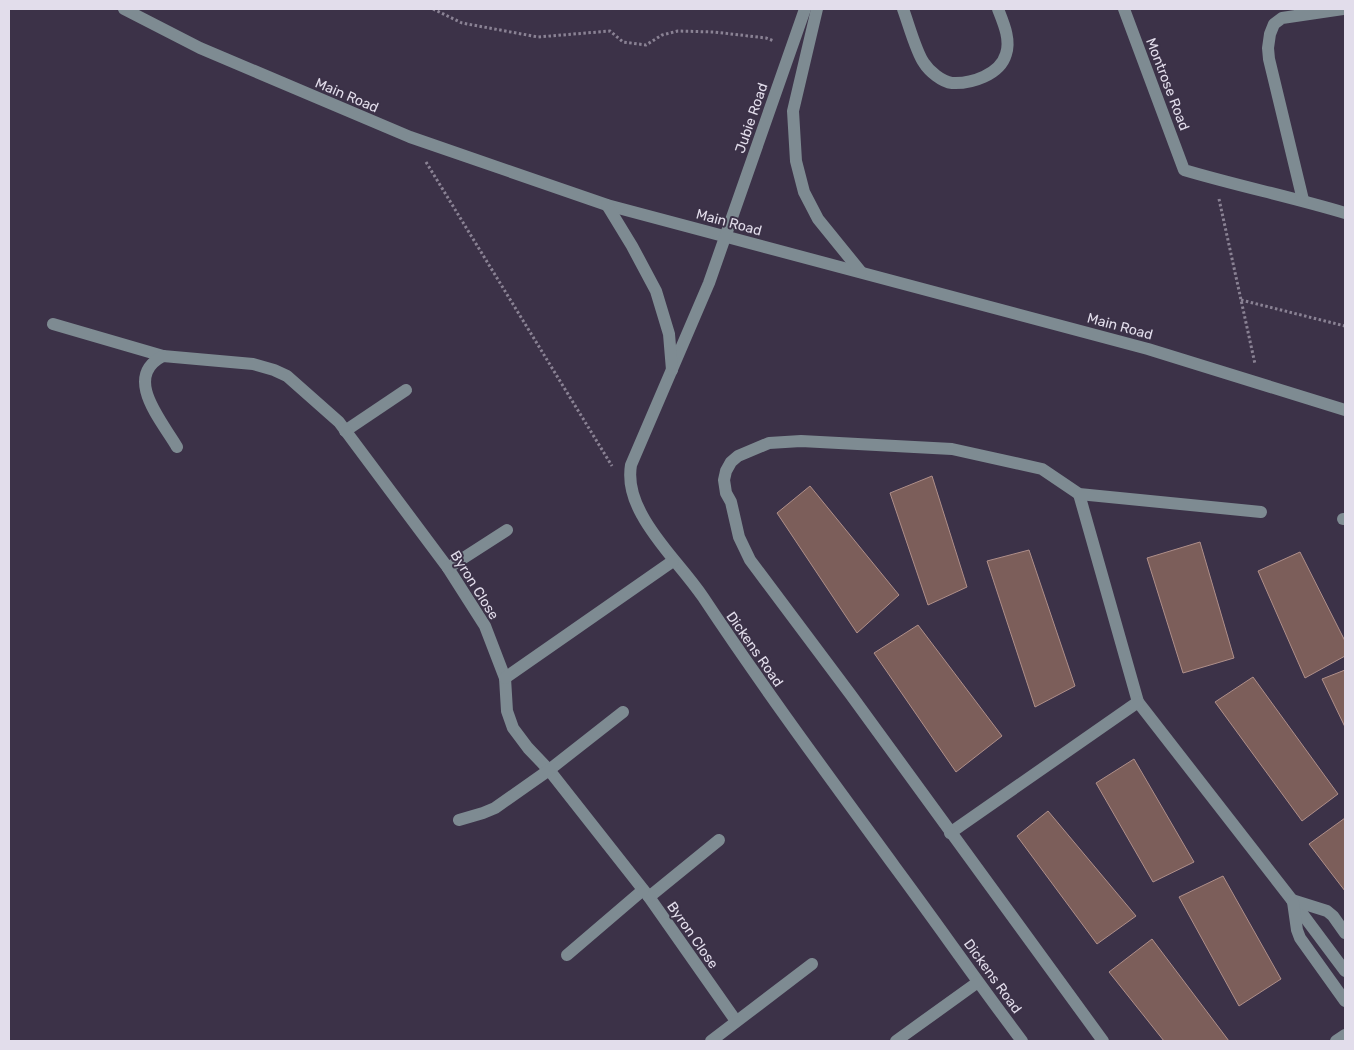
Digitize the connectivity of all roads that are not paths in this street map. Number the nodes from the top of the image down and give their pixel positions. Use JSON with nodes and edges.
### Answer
{"nodes":[{"id":1,"x":124,"y":9,"type":"edge"},
{"id":2,"x":805,"y":9,"type":"edge"},
{"id":3,"x":817,"y":9,"type":"edge"},
{"id":4,"x":903,"y":9,"type":"edge"},
{"id":5,"x":998,"y":9,"type":"edge"},
{"id":6,"x":1124,"y":9,"type":"edge"},
{"id":7,"x":1343,"y":9,"type":"edge"},
{"id":8,"x":1303,"y":200,"type":"junction"},
{"id":9,"x":607,"y":205,"type":"junction"},
{"id":10,"x":1345,"y":213,"type":"edge"},
{"id":11,"x":726,"y":237,"type":"junction"},
{"id":12,"x":862,"y":272,"type":"junction"},
{"id":13,"x":53,"y":324,"type":"dead end"},
{"id":14,"x":163,"y":356,"type":"junction"},
{"id":15,"x":672,"y":372,"type":"junction"},
{"id":16,"x":406,"y":390,"type":"dead end"},
{"id":17,"x":1345,"y":410,"type":"edge"},
{"id":18,"x":345,"y":431,"type":"junction"},
{"id":19,"x":177,"y":447,"type":"dead end"},
{"id":20,"x":1079,"y":494,"type":"junction"},
{"id":21,"x":1261,"y":512,"type":"dead end"},
{"id":22,"x":507,"y":530,"type":"dead end"},
{"id":23,"x":673,"y":561,"type":"junction"},
{"id":24,"x":448,"y":568,"type":"junction"},
{"id":25,"x":505,"y":678,"type":"junction"},
{"id":26,"x":1138,"y":702,"type":"junction"},
{"id":27,"x":623,"y":712,"type":"dead end"},
{"id":28,"x":549,"y":770,"type":"junction"},
{"id":29,"x":459,"y":820,"type":"dead end"},
{"id":30,"x":950,"y":833,"type":"junction"},
{"id":31,"x":719,"y":840,"type":"dead end"},
{"id":32,"x":646,"y":893,"type":"junction"},
{"id":33,"x":1292,"y":900,"type":"junction"},
{"id":34,"x":1345,"y":933,"type":"edge"},
{"id":35,"x":567,"y":955,"type":"dead end"},
{"id":36,"x":812,"y":964,"type":"dead end"},
{"id":37,"x":1345,"y":971,"type":"edge"},
{"id":38,"x":978,"y":982,"type":"junction"},
{"id":39,"x":1345,"y":1001,"type":"edge"},
{"id":40,"x":736,"y":1021,"type":"junction"},
{"id":41,"x":1345,"y":1035,"type":"edge"},
{"id":42,"x":711,"y":1041,"type":"edge"},
{"id":43,"x":896,"y":1041,"type":"edge"},
{"id":44,"x":1022,"y":1041,"type":"edge"},
{"id":45,"x":1103,"y":1041,"type":"edge"},
{"id":46,"x":1336,"y":1041,"type":"edge"}],
"edges":[{"from":1,"to":9,"type":"street","name":"Main Road"},
{"from":2,"to":11,"type":"street","name":"Jubie Road"},
{"from":3,"to":12,"type":"street"},
{"from":4,"to":5,"type":"street"},
{"from":6,"to":8,"type":"street","name":"Montrose Road"},
{"from":7,"to":8,"type":"street"},
{"from":8,"to":10,"type":"street"},
{"from":9,"to":11,"type":"street","name":"Main Road"},
{"from":9,"to":15,"type":"street"},
{"from":11,"to":12,"type":"street","name":"Main Road"},
{"from":11,"to":15,"type":"street","name":"Dickens Road"},
{"from":12,"to":17,"type":"street","name":"Main Road"},
{"from":13,"to":14,"type":"street","name":"Byron Close"},
{"from":14,"to":18,"type":"street","name":"Byron Close"},
{"from":14,"to":19,"type":"street"},
{"from":15,"to":23,"type":"street","name":"Dickens Road"},
{"from":16,"to":18,"type":"street"},
{"from":18,"to":24,"type":"street","name":"Byron Close"},
{"from":20,"to":21,"type":"street"},
{"from":20,"to":26,"type":"street"},
{"from":20,"to":30,"type":"street"},
{"from":22,"to":24,"type":"street"},
{"from":23,"to":25,"type":"street"},
{"from":23,"to":38,"type":"street","name":"Dickens Road"},
{"from":24,"to":25,"type":"street","name":"Byron Close"},
{"from":25,"to":28,"type":"street","name":"Byron Close"},
{"from":26,"to":30,"type":"street"},
{"from":26,"to":33,"type":"street"},
{"from":27,"to":28,"type":"street"},
{"from":28,"to":29,"type":"street"},
{"from":28,"to":32,"type":"street","name":"Byron Close"},
{"from":30,"to":45,"type":"street"},
{"from":31,"to":32,"type":"street"},
{"from":32,"to":35,"type":"street"},
{"from":32,"to":40,"type":"street","name":"Byron Close"},
{"from":33,"to":34,"type":"street"},
{"from":33,"to":37,"type":"street"},
{"from":33,"to":39,"type":"street"},
{"from":36,"to":40,"type":"street"},
{"from":38,"to":43,"type":"street"},
{"from":38,"to":44,"type":"street","name":"Dickens Road"},
{"from":40,"to":42,"type":"street"},
{"from":41,"to":46,"type":"street"}]}
